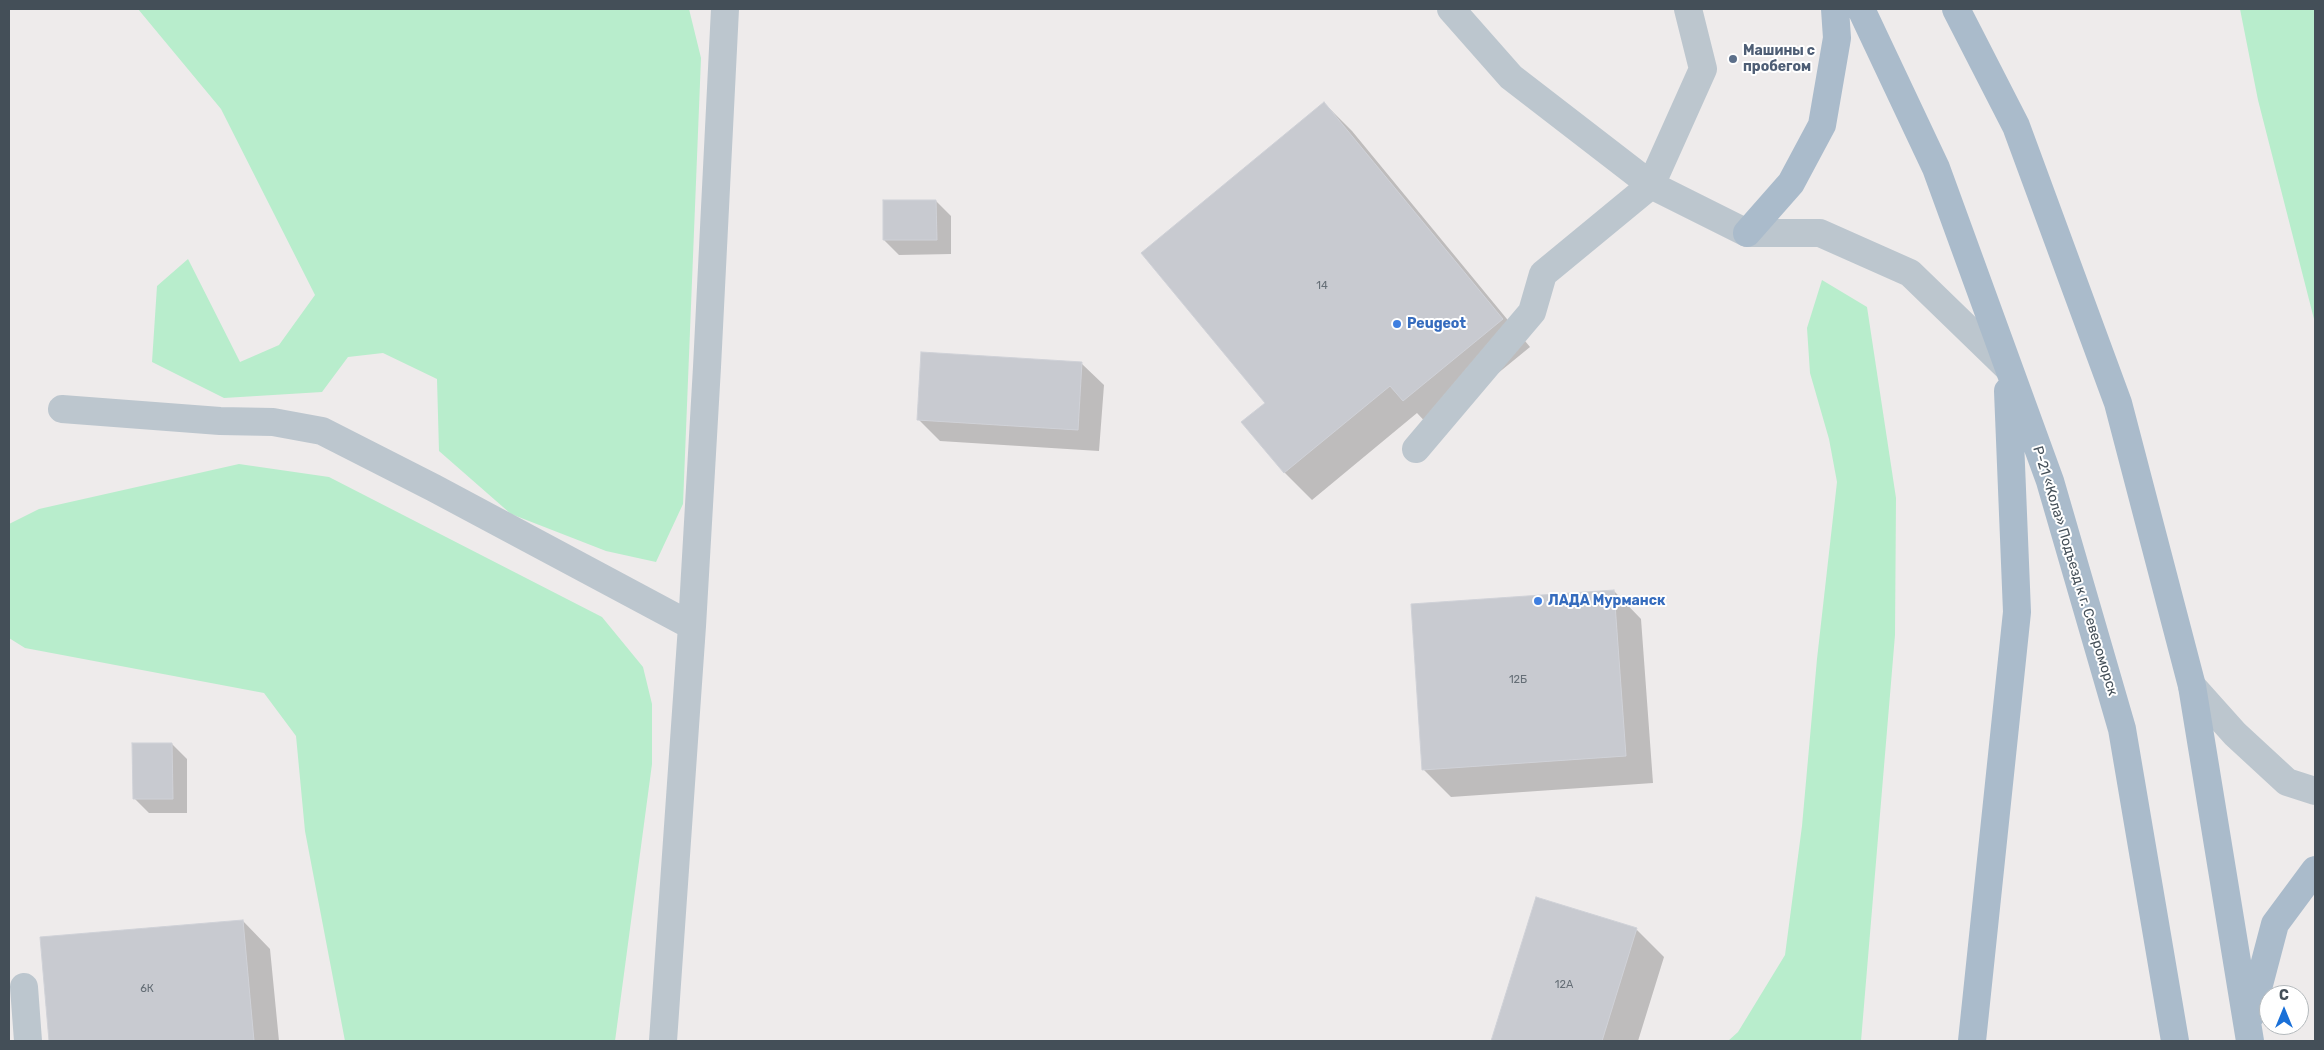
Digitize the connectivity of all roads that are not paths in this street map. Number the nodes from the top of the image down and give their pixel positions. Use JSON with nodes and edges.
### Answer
{"nodes":[{"id":1,"x":725,"y":9,"type":"edge"},
{"id":2,"x":1451,"y":9,"type":"edge"},
{"id":3,"x":1688,"y":9,"type":"edge"},
{"id":4,"x":1834,"y":9,"type":"edge"},
{"id":5,"x":1861,"y":9,"type":"edge"},
{"id":6,"x":1956,"y":9,"type":"edge"},
{"id":7,"x":1651,"y":185,"type":"junction"},
{"id":8,"x":1747,"y":233,"type":"junction"},
{"id":9,"x":2008,"y":367,"type":"junction"},
{"id":10,"x":62,"y":409,"type":"dead end"},
{"id":11,"x":1416,"y":449,"type":"dead end"},
{"id":12,"x":692,"y":626,"type":"junction"},
{"id":13,"x":2192,"y":686,"type":"junction"},
{"id":14,"x":2315,"y":790,"type":"edge"},
{"id":15,"x":2315,"y":870,"type":"edge"},
{"id":16,"x":24,"y":986,"type":"dead end"},
{"id":17,"x":2249,"y":1034,"type":"edge"},
{"id":18,"x":28,"y":1041,"type":"edge"},
{"id":19,"x":663,"y":1041,"type":"edge"},
{"id":20,"x":1972,"y":1041,"type":"edge"},
{"id":21,"x":2174,"y":1041,"type":"edge"}],
"edges":[{"from":1,"to":12,"type":"lane"},
{"from":2,"to":7,"type":"lane"},
{"from":3,"to":7,"type":"lane"},
{"from":4,"to":8,"type":"main road"},
{"from":5,"to":9,"type":"main road","name":"Р-21 «Кола» Подъезд к г. Североморск"},
{"from":6,"to":13,"type":"main road"},
{"from":7,"to":8,"type":"lane"},
{"from":7,"to":11,"type":"lane"},
{"from":8,"to":9,"type":"lane"},
{"from":9,"to":20,"type":"main road"},
{"from":9,"to":21,"type":"main road","name":"Р-21 «Кола» Подъезд к г. Североморск"},
{"from":10,"to":12,"type":"lane"},
{"from":12,"to":19,"type":"lane"},
{"from":13,"to":14,"type":"lane"},
{"from":13,"to":17,"type":"main road"},
{"from":15,"to":17,"type":"main road"},
{"from":16,"to":18,"type":"lane"}]}
